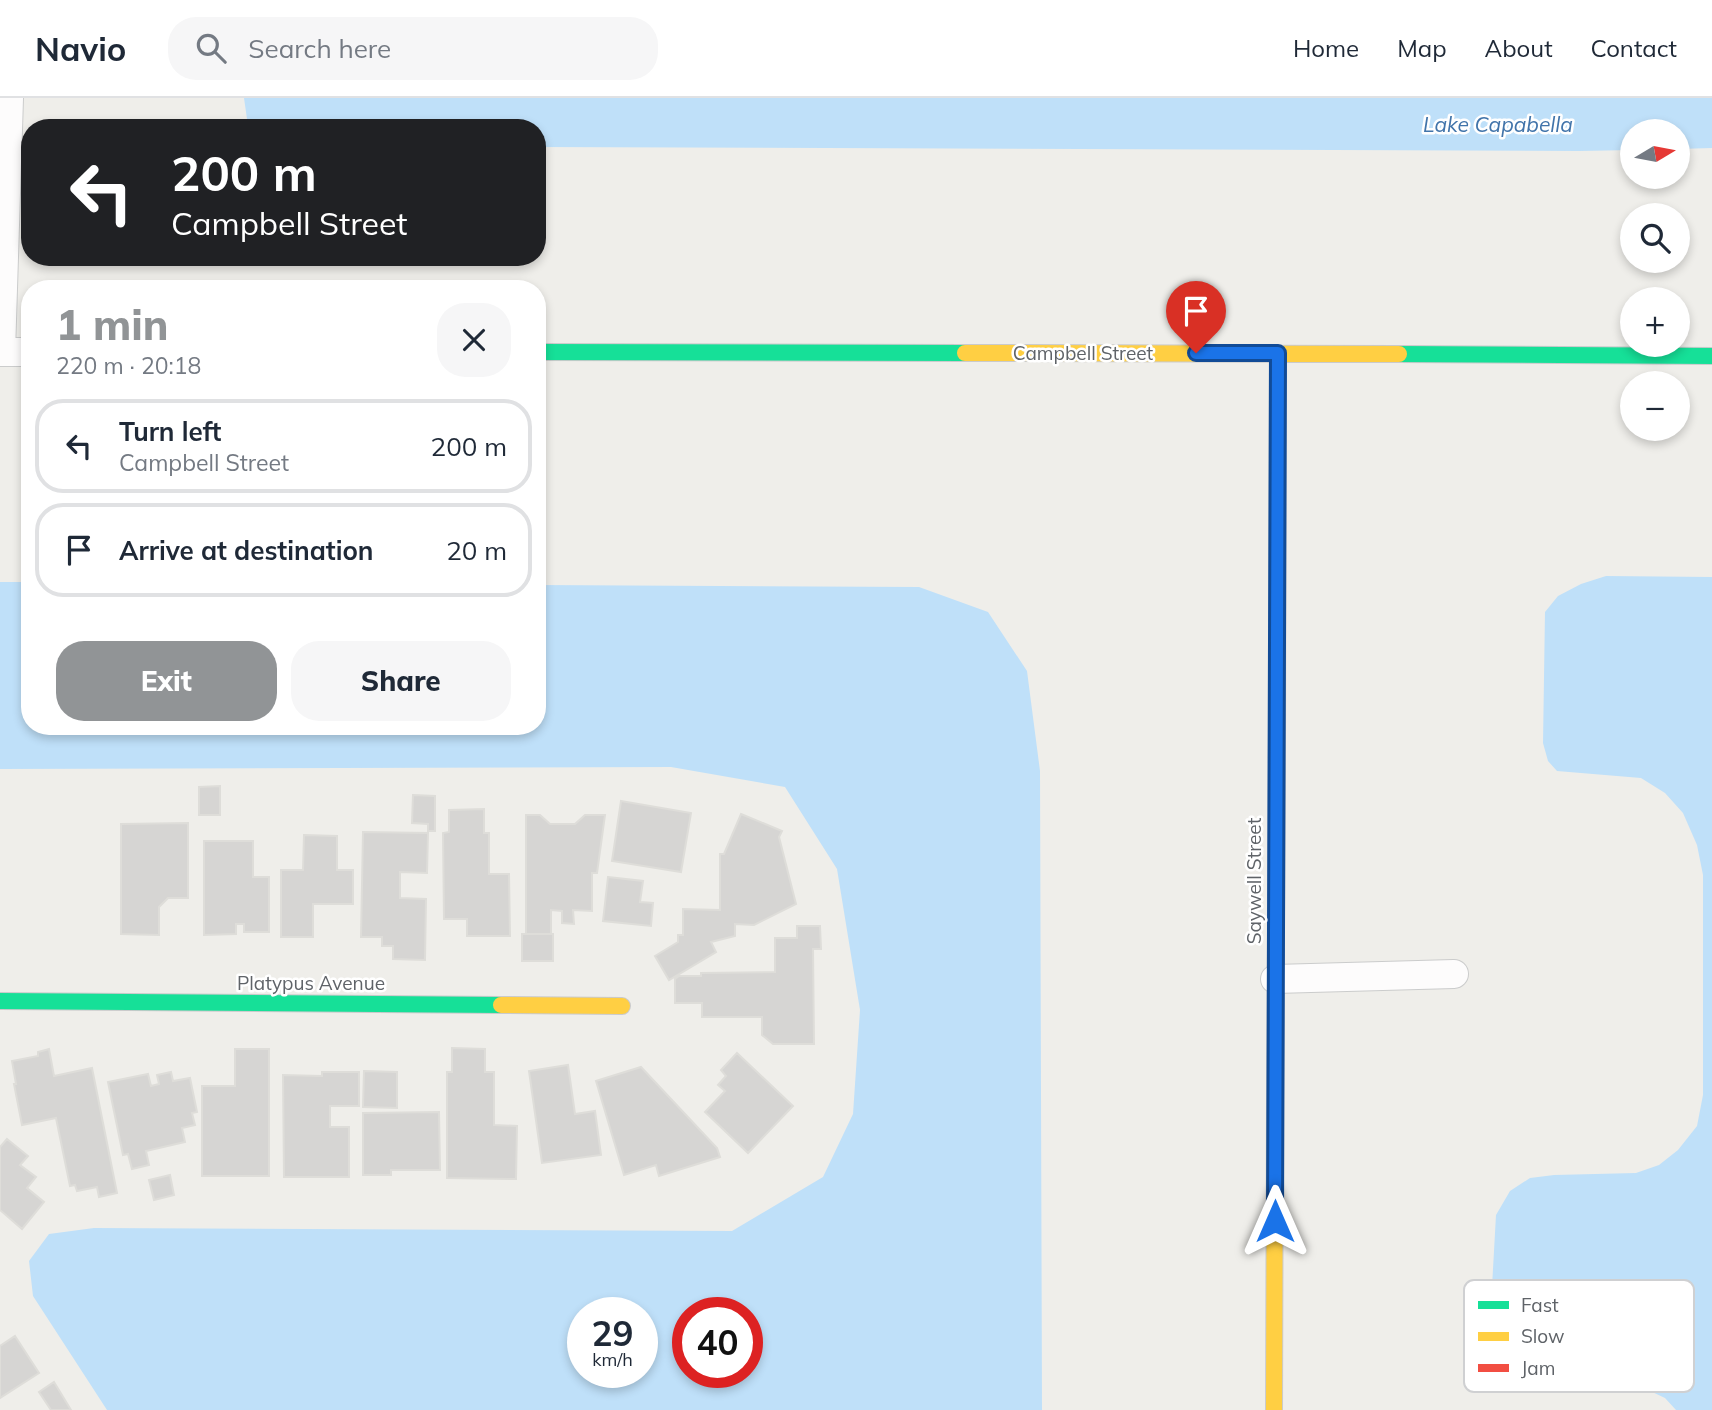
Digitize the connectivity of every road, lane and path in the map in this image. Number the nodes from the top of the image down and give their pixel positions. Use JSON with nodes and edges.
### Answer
{"nodes":[{"id":1,"x":9,"y":98,"type":"edge"},
{"id":2,"x":1,"y":352,"type":"edge"},
{"id":3,"x":21,"y":352,"type":"edge"},
{"id":4,"x":546,"y":352,"type":"edge"},
{"id":5,"x":1278,"y":353,"type":"junction"},
{"id":6,"x":1712,"y":356,"type":"edge"},
{"id":7,"x":1454,"y":974,"type":"dead end"},
{"id":8,"x":1275,"y":979,"type":"junction"},
{"id":9,"x":0,"y":1001,"type":"edge"},
{"id":10,"x":42,"y":1001,"type":"junction"},
{"id":11,"x":622,"y":1006,"type":"dead end"},
{"id":12,"x":0,"y":1010,"type":"edge"},
{"id":13,"x":1274,"y":1410,"type":"edge"}],
"edges":[{"from":1,"to":2,"type":"street"},
{"from":2,"to":3,"type":"street"},
{"from":4,"to":5,"type":"street","name":"Campbell Street"},
{"from":5,"to":6,"type":"street","name":"Campbell Street"},
{"from":5,"to":8,"type":"street","name":"Saywell Street"},
{"from":7,"to":8,"type":"street"},
{"from":8,"to":13,"type":"street","name":"Saywell Street"},
{"from":9,"to":10,"type":"street","name":"Platypus Avenue"},
{"from":10,"to":11,"type":"street","name":"Platypus Avenue"},
{"from":10,"to":12,"type":"street"}]}
